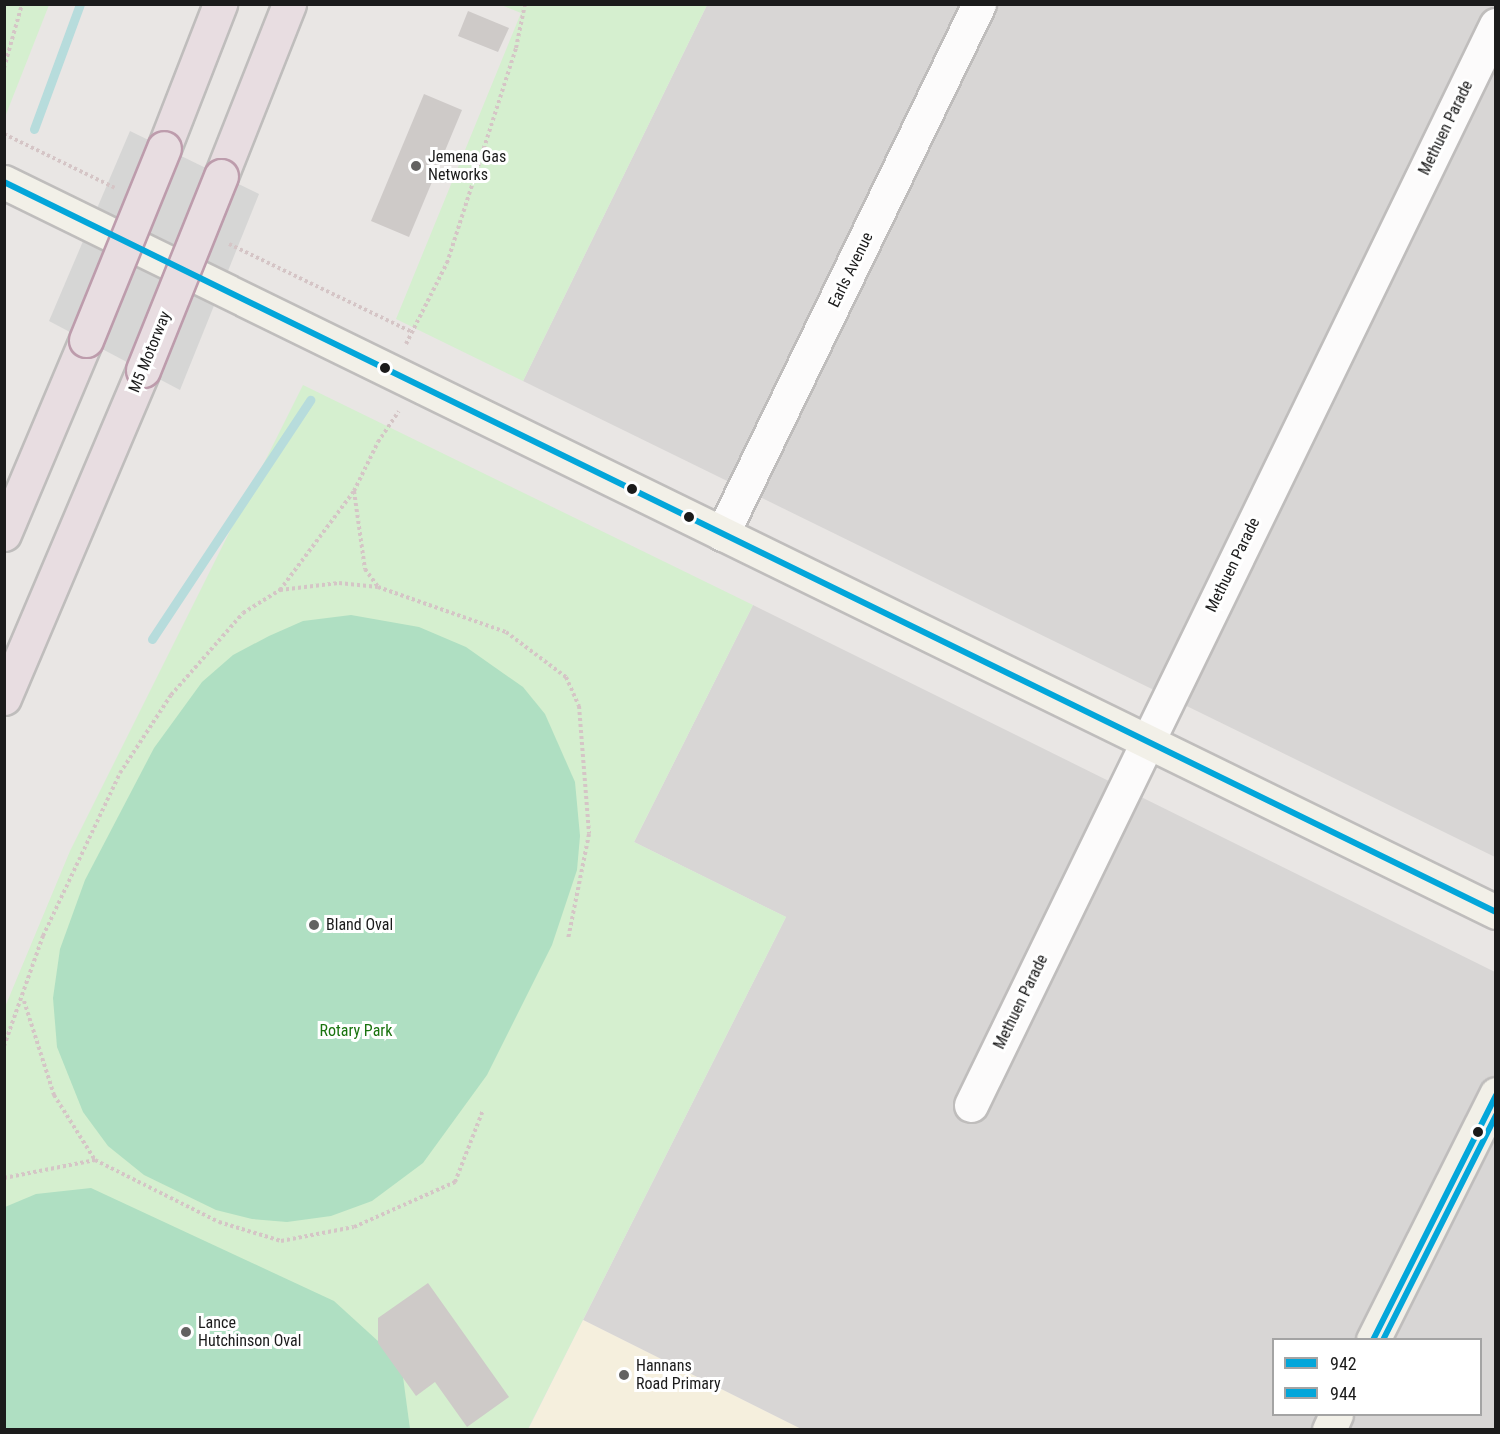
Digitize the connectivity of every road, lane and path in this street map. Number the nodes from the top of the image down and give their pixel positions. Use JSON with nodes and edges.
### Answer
{"nodes":[{"id":1,"x":22,"y":4,"type":"edge"},
{"id":2,"x":220,"y":4,"type":"edge"},
{"id":3,"x":289,"y":4,"type":"edge"},
{"id":4,"x":525,"y":4,"type":"edge"},
{"id":5,"x":979,"y":4,"type":"edge"},
{"id":6,"x":1496,"y":25,"type":"edge"},
{"id":7,"x":4,"y":69,"type":"edge"},
{"id":8,"x":4,"y":182,"type":"edge"},
{"id":9,"x":412,"y":332,"type":"dead end"},
{"id":10,"x":86,"y":340,"type":"junction"},
{"id":11,"x":393,"y":420,"type":"dead end"},
{"id":12,"x":354,"y":491,"type":"junction"},
{"id":13,"x":4,"y":507,"type":"edge"},
{"id":14,"x":4,"y":534,"type":"edge"},
{"id":15,"x":722,"y":534,"type":"junction"},
{"id":16,"x":378,"y":587,"type":"junction"},
{"id":17,"x":280,"y":590,"type":"junction"},
{"id":18,"x":4,"y":698,"type":"edge"},
{"id":19,"x":1148,"y":741,"type":"junction"},
{"id":20,"x":1496,"y":912,"type":"edge"},
{"id":21,"x":568,"y":939,"type":"dead end"},
{"id":22,"x":24,"y":999,"type":"junction"},
{"id":23,"x":4,"y":1046,"type":"edge"},
{"id":24,"x":1496,"y":1094,"type":"edge"},
{"id":25,"x":971,"y":1105,"type":"dead end"},
{"id":26,"x":483,"y":1110,"type":"dead end"},
{"id":27,"x":95,"y":1160,"type":"junction"},
{"id":28,"x":4,"y":1178,"type":"edge"},
{"id":29,"x":1374,"y":1338,"type":"edge"},
{"id":30,"x":1335,"y":1416,"type":"edge"},
{"id":31,"x":1329,"y":1430,"type":"edge"}],
"edges":[{"from":1,"to":7,"type":"path"},
{"from":2,"to":10,"type":"highway","bridge":true},
{"from":3,"to":18,"type":"highway","name":"M5 Motorway","bridge":true},
{"from":4,"to":9,"type":"path"},
{"from":5,"to":15,"type":"street","name":"Earls Avenue"},
{"from":6,"to":19,"type":"street","name":"Methuen Parade"},
{"from":8,"to":15,"type":"main road"},
{"from":10,"to":13,"type":"highway"},
{"from":10,"to":14,"type":"highway"},
{"from":11,"to":12,"type":"path"},
{"from":12,"to":16,"type":"path"},
{"from":12,"to":17,"type":"path"},
{"from":15,"to":19,"type":"main road"},
{"from":16,"to":17,"type":"path"},
{"from":16,"to":21,"type":"path"},
{"from":17,"to":22,"type":"path"},
{"from":19,"to":20,"type":"main road"},
{"from":19,"to":25,"type":"street","name":"Methuen Parade"},
{"from":22,"to":23,"type":"path"},
{"from":22,"to":27,"type":"path"},
{"from":24,"to":29,"type":"main road"},
{"from":26,"to":27,"type":"path"},
{"from":27,"to":28,"type":"path"},
{"from":30,"to":31,"type":"main road"}]}
